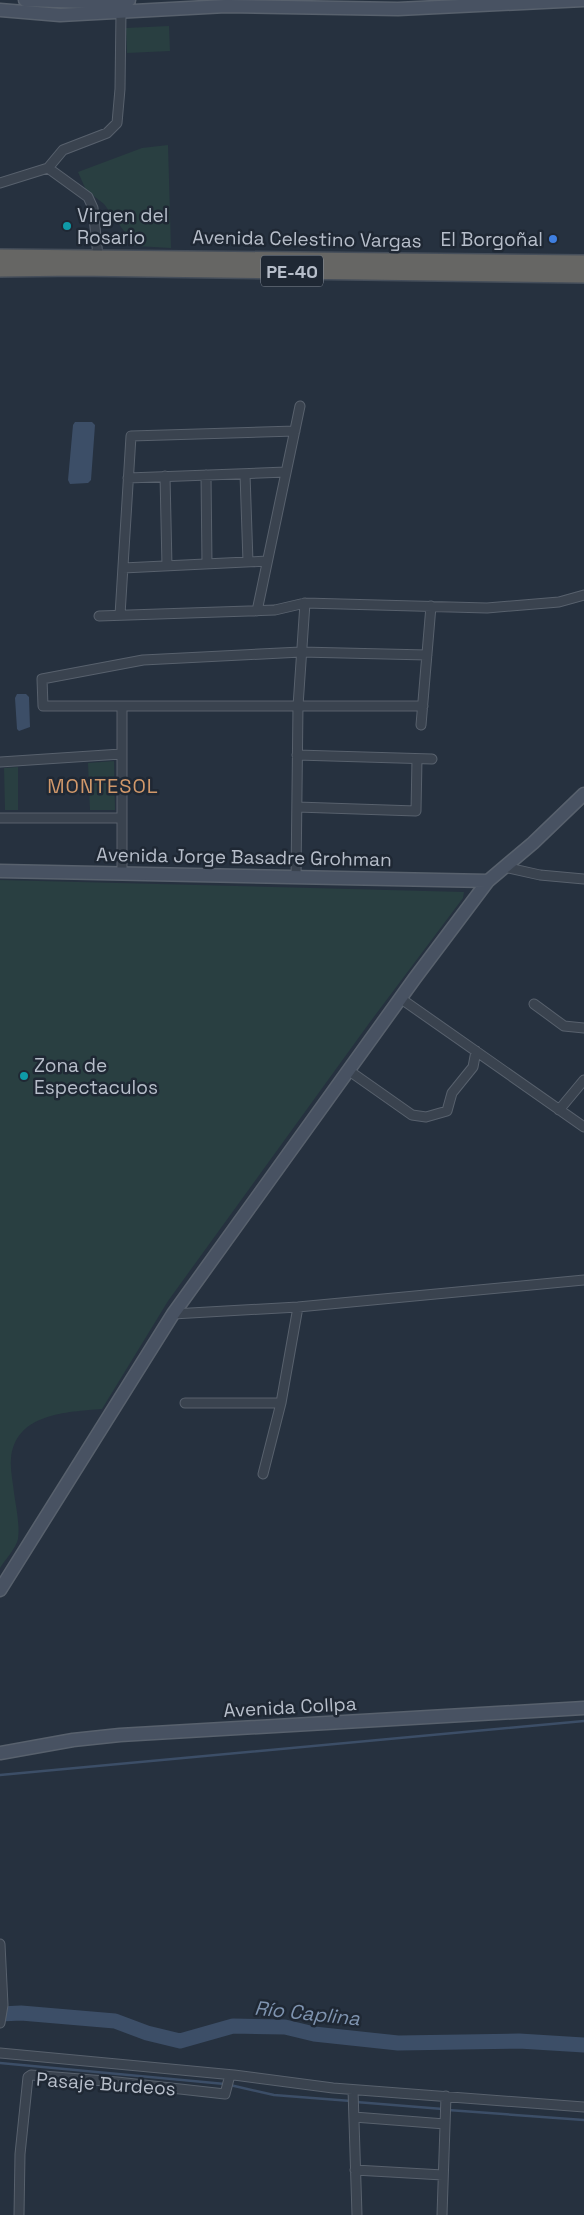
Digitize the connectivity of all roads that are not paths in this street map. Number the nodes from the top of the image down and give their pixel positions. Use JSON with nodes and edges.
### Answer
{"nodes":[{"id":1,"x":25,"y":0,"type":"edge"},
{"id":2,"x":129,"y":0,"type":"edge"},
{"id":3,"x":584,"y":0,"type":"edge"},
{"id":4,"x":0,"y":10,"type":"edge"},
{"id":5,"x":121,"y":12,"type":"junction"},
{"id":6,"x":48,"y":168,"type":"junction"},
{"id":7,"x":0,"y":183,"type":"edge"},
{"id":8,"x":0,"y":256,"type":"edge"},
{"id":9,"x":98,"y":256,"type":"junction"},
{"id":10,"x":125,"y":263,"type":"junction"},
{"id":11,"x":584,"y":264,"type":"edge"},
{"id":12,"x":0,"y":269,"type":"edge"},
{"id":13,"x":556,"y":269,"type":"junction"},
{"id":14,"x":584,"y":275,"type":"edge"},
{"id":15,"x":300,"y":406,"type":"dead end"},
{"id":16,"x":295,"y":431,"type":"junction"},
{"id":17,"x":286,"y":472,"type":"junction"},
{"id":18,"x":245,"y":474,"type":"junction"},
{"id":19,"x":206,"y":475,"type":"junction"},
{"id":20,"x":165,"y":476,"type":"junction"},
{"id":21,"x":128,"y":478,"type":"junction"},
{"id":22,"x":267,"y":561,"type":"junction"},
{"id":23,"x":248,"y":562,"type":"junction"},
{"id":24,"x":207,"y":564,"type":"junction"},
{"id":25,"x":167,"y":566,"type":"junction"},
{"id":26,"x":123,"y":568,"type":"junction"},
{"id":27,"x":584,"y":595,"type":"edge"},
{"id":28,"x":305,"y":603,"type":"junction"},
{"id":29,"x":431,"y":606,"type":"junction"},
{"id":30,"x":256,"y":611,"type":"junction"},
{"id":31,"x":120,"y":615,"type":"junction"},
{"id":32,"x":99,"y":616,"type":"dead end"},
{"id":33,"x":301,"y":652,"type":"junction"},
{"id":34,"x":427,"y":655,"type":"junction"},
{"id":35,"x":122,"y":706,"type":"junction"},
{"id":36,"x":298,"y":706,"type":"junction"},
{"id":37,"x":423,"y":706,"type":"junction"},
{"id":38,"x":421,"y":725,"type":"dead end"},
{"id":39,"x":121,"y":754,"type":"junction"},
{"id":40,"x":297,"y":755,"type":"junction"},
{"id":41,"x":417,"y":759,"type":"junction"},
{"id":42,"x":432,"y":759,"type":"dead end"},
{"id":43,"x":0,"y":762,"type":"edge"},
{"id":44,"x":584,"y":794,"type":"edge"},
{"id":45,"x":297,"y":807,"type":"junction"},
{"id":46,"x":0,"y":818,"type":"edge"},
{"id":47,"x":122,"y":818,"type":"junction"},
{"id":48,"x":504,"y":866,"type":"junction"},
{"id":49,"x":0,"y":871,"type":"edge"},
{"id":50,"x":122,"y":873,"type":"junction"},
{"id":51,"x":296,"y":877,"type":"junction"},
{"id":52,"x":584,"y":879,"type":"edge"},
{"id":53,"x":488,"y":881,"type":"junction"},
{"id":54,"x":400,"y":998,"type":"junction"},
{"id":55,"x":534,"y":1004,"type":"dead end"},
{"id":56,"x":584,"y":1028,"type":"edge"},
{"id":57,"x":476,"y":1051,"type":"junction"},
{"id":58,"x":348,"y":1070,"type":"junction"},
{"id":59,"x":584,"y":1080,"type":"edge"},
{"id":60,"x":559,"y":1110,"type":"junction"},
{"id":61,"x":584,"y":1127,"type":"edge"},
{"id":62,"x":584,"y":1280,"type":"edge"},
{"id":63,"x":298,"y":1307,"type":"junction"},
{"id":64,"x":173,"y":1314,"type":"junction"},
{"id":65,"x":184,"y":1403,"type":"dead end"},
{"id":66,"x":281,"y":1403,"type":"junction"},
{"id":67,"x":263,"y":1474,"type":"dead end"},
{"id":68,"x":0,"y":1590,"type":"edge"},
{"id":69,"x":584,"y":1708,"type":"edge"},
{"id":70,"x":0,"y":1752,"type":"edge"},
{"id":71,"x":0,"y":1944,"type":"edge"},
{"id":72,"x":1,"y":1965,"type":"edge"},
{"id":73,"x":0,"y":2023,"type":"edge"},
{"id":74,"x":0,"y":2053,"type":"edge"},
{"id":75,"x":229,"y":2081,"type":"junction"},
{"id":76,"x":353,"y":2098,"type":"junction"},
{"id":77,"x":446,"y":2105,"type":"junction"},
{"id":78,"x":584,"y":2107,"type":"edge"},
{"id":79,"x":354,"y":2117,"type":"junction"},
{"id":80,"x":445,"y":2124,"type":"junction"},
{"id":81,"x":355,"y":2170,"type":"junction"},
{"id":82,"x":443,"y":2175,"type":"junction"},
{"id":83,"x":18,"y":2215,"type":"edge"},
{"id":84,"x":357,"y":2215,"type":"edge"},
{"id":85,"x":442,"y":2215,"type":"edge"}],
"edges":[{"from":1,"to":2,"type":"main road"},
{"from":3,"to":5,"type":"main road"},
{"from":4,"to":5,"type":"main road"},
{"from":5,"to":6,"type":"street"},
{"from":6,"to":7,"type":"street"},
{"from":6,"to":9,"type":"street"},
{"from":8,"to":9,"type":"highway","name":"Avenida Celestino Vargas","number":"PE-40"},
{"from":9,"to":10,"type":"highway","name":"Avenida Celestino Vargas","number":"PE-40"},
{"from":10,"to":12,"type":"highway","name":"Avenida Celestino Vargas","number":"PE-40"},
{"from":10,"to":13,"type":"highway","name":"Avenida Celestino Vargas","number":"PE-40"},
{"from":11,"to":13,"type":"highway","name":"Avenida Celestino Vargas","number":"PE-40"},
{"from":13,"to":14,"type":"highway","name":"Avenida Celestino Vargas","number":"PE-40"},
{"from":15,"to":16,"type":"street"},
{"from":16,"to":17,"type":"street"},
{"from":16,"to":21,"type":"street"},
{"from":17,"to":18,"type":"street"},
{"from":17,"to":22,"type":"street"},
{"from":18,"to":19,"type":"street"},
{"from":18,"to":23,"type":"street"},
{"from":19,"to":20,"type":"street"},
{"from":19,"to":24,"type":"street"},
{"from":20,"to":21,"type":"street"},
{"from":20,"to":25,"type":"street"},
{"from":21,"to":26,"type":"street"},
{"from":22,"to":23,"type":"street"},
{"from":22,"to":30,"type":"street"},
{"from":23,"to":24,"type":"street"},
{"from":24,"to":25,"type":"street"},
{"from":25,"to":26,"type":"street"},
{"from":26,"to":31,"type":"street"},
{"from":27,"to":29,"type":"street"},
{"from":28,"to":29,"type":"street"},
{"from":28,"to":30,"type":"street"},
{"from":28,"to":33,"type":"street"},
{"from":29,"to":34,"type":"street"},
{"from":30,"to":31,"type":"street"},
{"from":31,"to":32,"type":"street"},
{"from":33,"to":34,"type":"street"},
{"from":33,"to":35,"type":"street"},
{"from":33,"to":36,"type":"street"},
{"from":34,"to":37,"type":"street"},
{"from":35,"to":36,"type":"street"},
{"from":35,"to":39,"type":"street"},
{"from":36,"to":37,"type":"street"},
{"from":36,"to":40,"type":"street"},
{"from":37,"to":38,"type":"street"},
{"from":39,"to":43,"type":"street"},
{"from":39,"to":47,"type":"street"},
{"from":40,"to":41,"type":"street"},
{"from":40,"to":45,"type":"street"},
{"from":41,"to":42,"type":"street"},
{"from":41,"to":45,"type":"street"},
{"from":44,"to":48,"type":"main road"},
{"from":45,"to":51,"type":"street"},
{"from":46,"to":47,"type":"street"},
{"from":47,"to":50,"type":"street"},
{"from":48,"to":52,"type":"street"},
{"from":48,"to":53,"type":"main road"},
{"from":49,"to":50,"type":"main road","name":"Avenida Jorge Basadre Grohman"},
{"from":50,"to":51,"type":"main road","name":"Avenida Jorge Basadre Grohman"},
{"from":51,"to":53,"type":"main road","name":"Avenida Jorge Basadre Grohman"},
{"from":53,"to":54,"type":"main road"},
{"from":54,"to":57,"type":"street"},
{"from":54,"to":58,"type":"main road"},
{"from":55,"to":56,"type":"street"},
{"from":57,"to":58,"type":"street"},
{"from":57,"to":60,"type":"street"},
{"from":58,"to":64,"type":"main road"},
{"from":59,"to":60,"type":"street"},
{"from":60,"to":61,"type":"street"},
{"from":62,"to":63,"type":"street"},
{"from":63,"to":64,"type":"street"},
{"from":63,"to":66,"type":"street"},
{"from":64,"to":68,"type":"main road"},
{"from":65,"to":66,"type":"street"},
{"from":66,"to":67,"type":"street"},
{"from":69,"to":70,"type":"main road","name":"Avenida Collpa"},
{"from":71,"to":72,"type":"street"},
{"from":72,"to":73,"type":"street"},
{"from":74,"to":75,"type":"street"},
{"from":75,"to":76,"type":"street"},
{"from":75,"to":83,"type":"street","name":"Pasaje Burdeos"},
{"from":76,"to":77,"type":"street"},
{"from":76,"to":79,"type":"street"},
{"from":77,"to":78,"type":"street"},
{"from":77,"to":80,"type":"street"},
{"from":79,"to":80,"type":"street"},
{"from":79,"to":81,"type":"street"},
{"from":80,"to":82,"type":"street"},
{"from":81,"to":82,"type":"street"},
{"from":81,"to":84,"type":"street"},
{"from":82,"to":85,"type":"street"}]}
